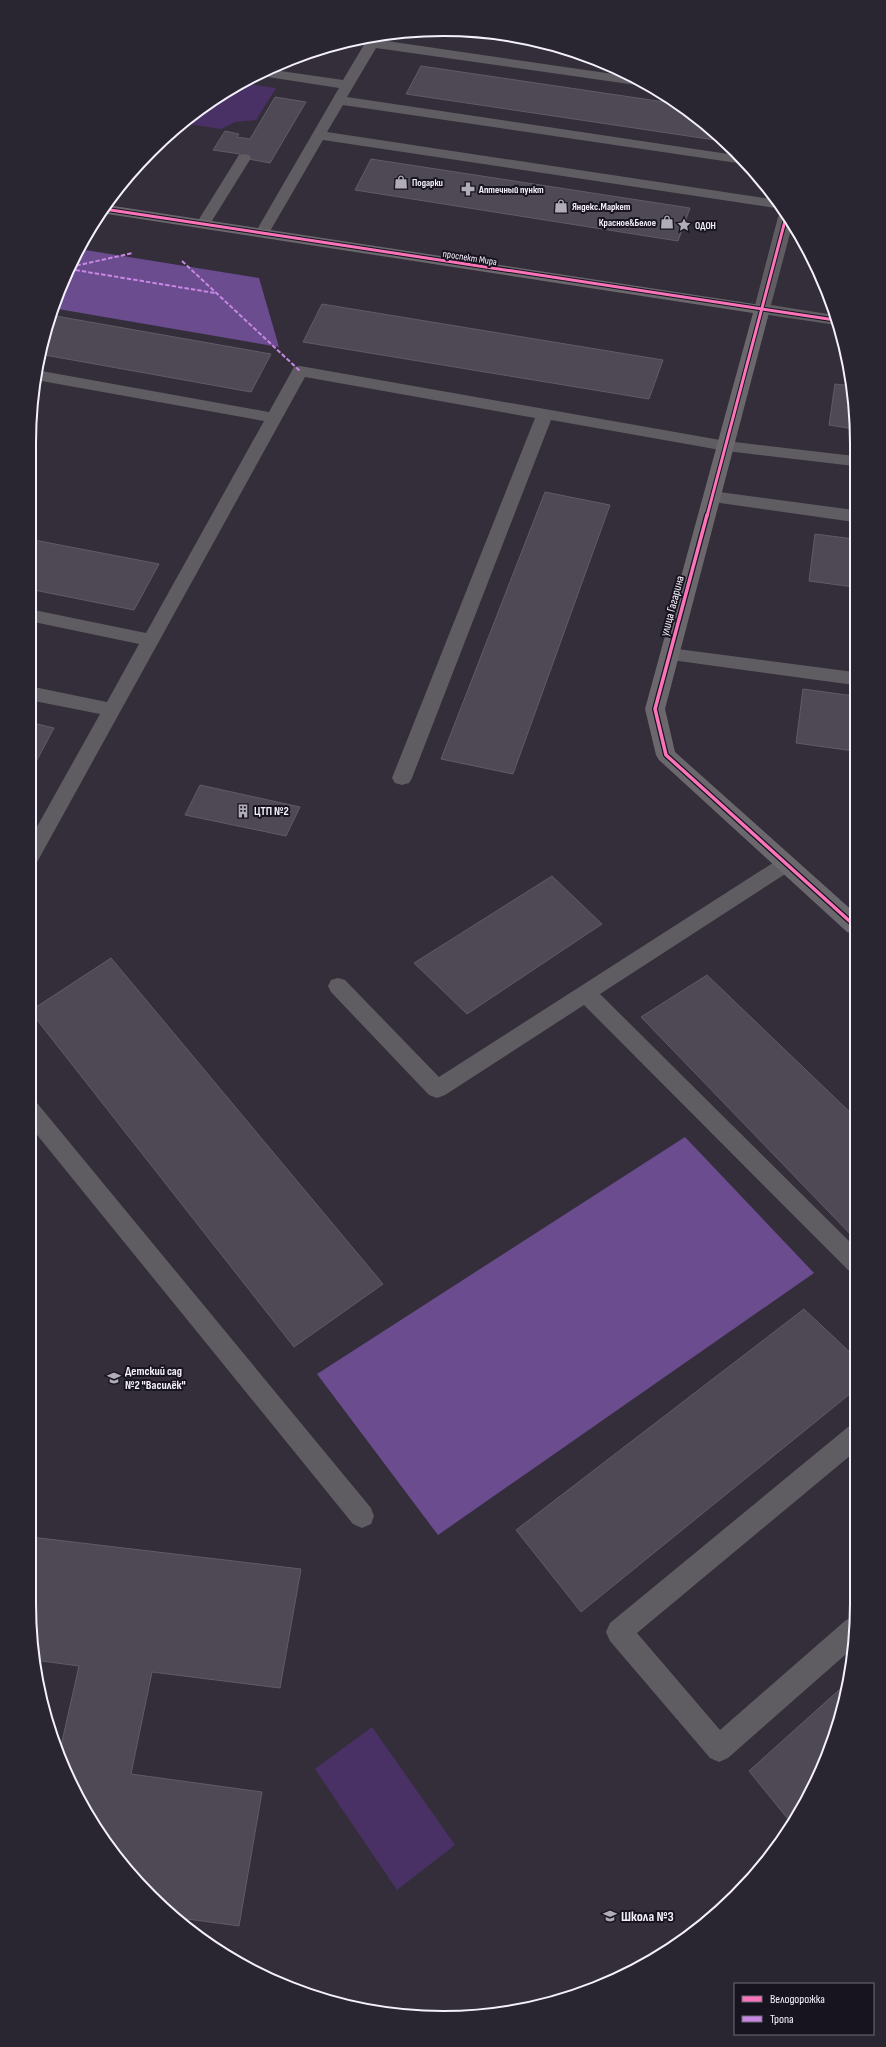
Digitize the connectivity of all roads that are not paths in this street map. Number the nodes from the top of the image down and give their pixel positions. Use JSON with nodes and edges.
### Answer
{"nodes":[{"id":1,"x":380,"y":41,"type":"edge"},
{"id":2,"x":373,"y":42,"type":"edge"},
{"id":3,"x":272,"y":74,"type":"edge"},
{"id":4,"x":625,"y":79,"type":"edge"},
{"id":5,"x":348,"y":85,"type":"junction"},
{"id":6,"x":339,"y":100,"type":"junction"},
{"id":7,"x":319,"y":135,"type":"junction"},
{"id":8,"x":249,"y":159,"type":"dead end"},
{"id":9,"x":735,"y":159,"type":"edge"},
{"id":10,"x":772,"y":204,"type":"edge"},
{"id":11,"x":110,"y":210,"type":"edge"},
{"id":12,"x":784,"y":223,"type":"edge"},
{"id":13,"x":209,"y":225,"type":"junction"},
{"id":14,"x":262,"y":233,"type":"junction"},
{"id":15,"x":762,"y":309,"type":"junction"},
{"id":16,"x":830,"y":319,"type":"edge"},
{"id":17,"x":42,"y":376,"type":"edge"},
{"id":18,"x":545,"y":414,"type":"junction"},
{"id":19,"x":275,"y":418,"type":"junction"},
{"id":20,"x":726,"y":446,"type":"junction"},
{"id":21,"x":850,"y":461,"type":"edge"},
{"id":22,"x":712,"y":497,"type":"junction"},
{"id":23,"x":850,"y":515,"type":"edge"},
{"id":24,"x":36,"y":616,"type":"edge"},
{"id":25,"x":151,"y":640,"type":"junction"},
{"id":26,"x":670,"y":654,"type":"junction"},
{"id":27,"x":850,"y":678,"type":"edge"},
{"id":28,"x":36,"y":694,"type":"edge"},
{"id":29,"x":112,"y":710,"type":"junction"},
{"id":30,"x":402,"y":778,"type":"dead end"},
{"id":31,"x":36,"y":846,"type":"edge"},
{"id":32,"x":786,"y":864,"type":"junction"},
{"id":33,"x":850,"y":922,"type":"edge"},
{"id":34,"x":338,"y":986,"type":"dead end"},
{"id":35,"x":586,"y":993,"type":"junction"},
{"id":36,"x":36,"y":1118,"type":"edge"},
{"id":37,"x":850,"y":1257,"type":"edge"},
{"id":38,"x":850,"y":1440,"type":"edge"},
{"id":39,"x":362,"y":1516,"type":"dead end"},
{"id":40,"x":849,"y":1634,"type":"edge"}],
"edges":[{"from":1,"to":4,"type":"lane"},
{"from":2,"to":5,"type":"lane"},
{"from":3,"to":5,"type":"lane"},
{"from":5,"to":6,"type":"lane"},
{"from":6,"to":7,"type":"lane"},
{"from":6,"to":9,"type":"lane"},
{"from":7,"to":10,"type":"lane"},
{"from":7,"to":14,"type":"lane"},
{"from":8,"to":13,"type":"lane"},
{"from":11,"to":13,"type":"street","name":"проспект Мира"},
{"from":12,"to":15,"type":"street","name":"улица Гагарина"},
{"from":13,"to":14,"type":"street","name":"проспект Мира"},
{"from":14,"to":15,"type":"street","name":"проспект Мира"},
{"from":15,"to":16,"type":"street","name":"проспект Мира"},
{"from":15,"to":20,"type":"street","name":"улица Гагарина"},
{"from":17,"to":19,"type":"lane"},
{"from":18,"to":19,"type":"lane"},
{"from":18,"to":20,"type":"lane"},
{"from":18,"to":30,"type":"lane"},
{"from":19,"to":25,"type":"lane"},
{"from":20,"to":21,"type":"lane"},
{"from":20,"to":22,"type":"street","name":"улица Гагарина"},
{"from":22,"to":23,"type":"lane"},
{"from":22,"to":26,"type":"street","name":"улица Гагарина"},
{"from":24,"to":25,"type":"lane"},
{"from":25,"to":29,"type":"lane"},
{"from":26,"to":27,"type":"lane"},
{"from":26,"to":32,"type":"street","name":"улица Гагарина"},
{"from":28,"to":29,"type":"lane"},
{"from":29,"to":31,"type":"lane"},
{"from":32,"to":33,"type":"street","name":"улица Гагарина"},
{"from":32,"to":35,"type":"lane"},
{"from":34,"to":35,"type":"lane"},
{"from":35,"to":37,"type":"lane"},
{"from":36,"to":39,"type":"lane"},
{"from":38,"to":40,"type":"lane"}]}
